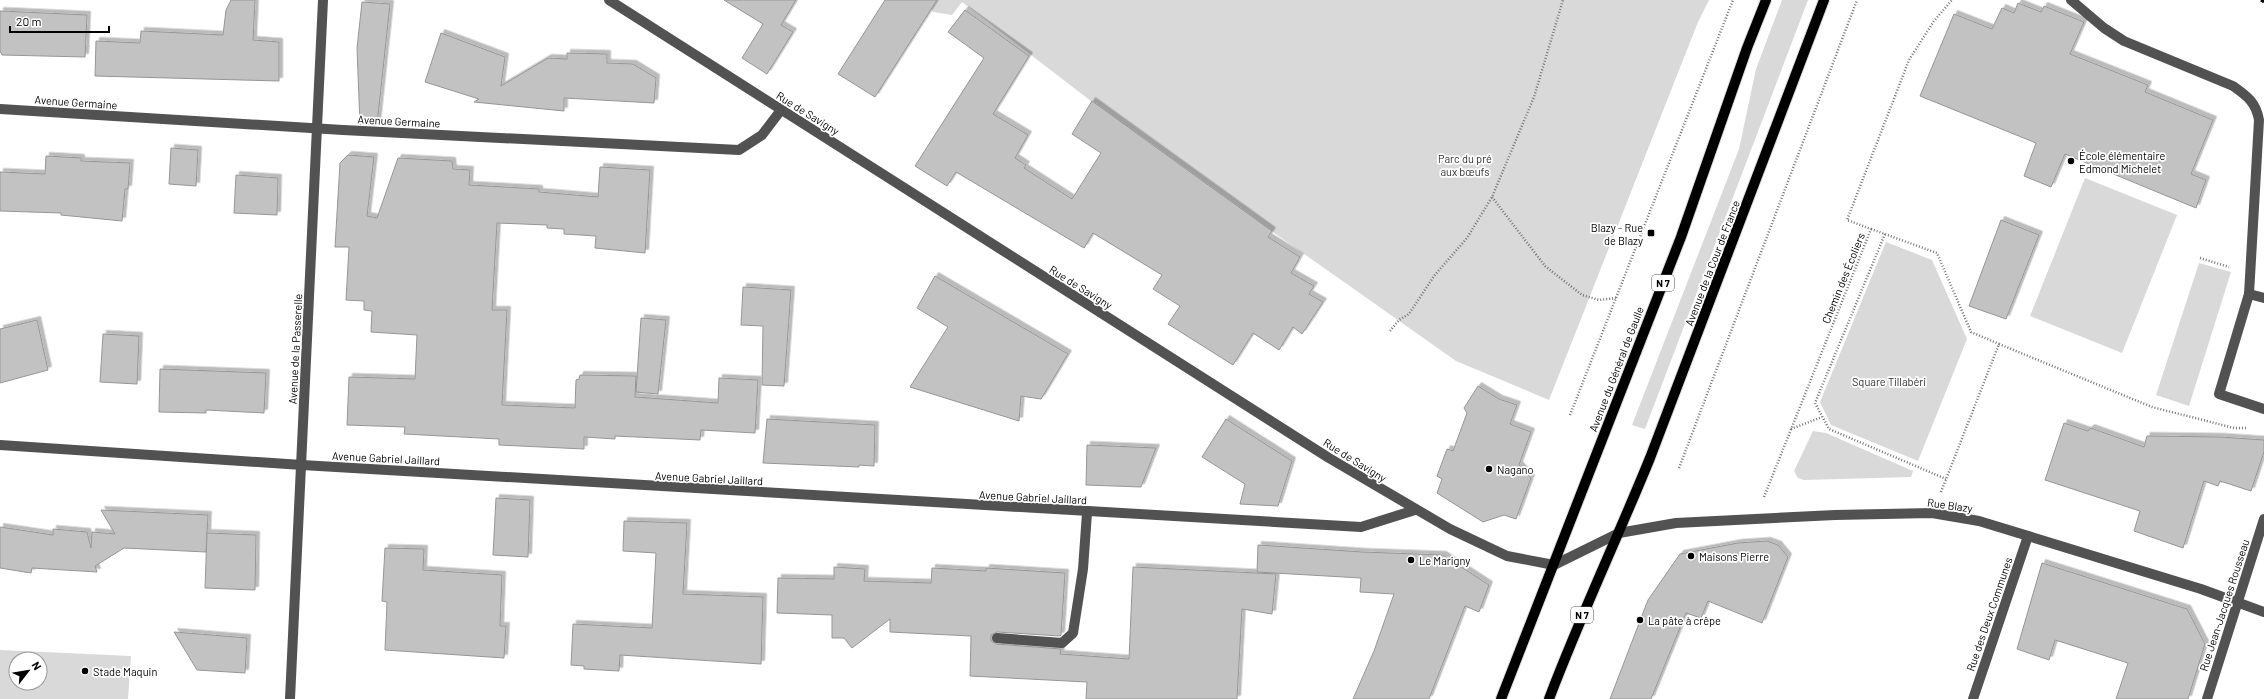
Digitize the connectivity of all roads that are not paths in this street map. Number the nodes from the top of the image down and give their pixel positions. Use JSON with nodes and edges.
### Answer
{"nodes":[{"id":1,"x":323,"y":0,"type":"edge"},
{"id":2,"x":609,"y":0,"type":"edge"},
{"id":3,"x":1766,"y":0,"type":"edge"},
{"id":4,"x":1824,"y":0,"type":"edge"},
{"id":5,"x":2071,"y":0,"type":"edge"},
{"id":6,"x":0,"y":109,"type":"edge"},
{"id":7,"x":781,"y":110,"type":"junction"},
{"id":8,"x":317,"y":128,"type":"junction"},
{"id":9,"x":2249,"y":294,"type":"junction"},
{"id":10,"x":2264,"y":298,"type":"edge"},
{"id":11,"x":2264,"y":409,"type":"edge"},
{"id":12,"x":0,"y":445,"type":"edge"},
{"id":13,"x":302,"y":466,"type":"junction"},
{"id":14,"x":1415,"y":510,"type":"junction"},
{"id":15,"x":1087,"y":513,"type":"junction"},
{"id":16,"x":2264,"y":519,"type":"edge"},
{"id":17,"x":1619,"y":533,"type":"junction"},
{"id":18,"x":2028,"y":536,"type":"junction"},
{"id":19,"x":1554,"y":565,"type":"junction"},
{"id":20,"x":2238,"y":602,"type":"junction"},
{"id":21,"x":2264,"y":612,"type":"edge"},
{"id":22,"x":996,"y":638,"type":"dead end"},
{"id":23,"x":290,"y":699,"type":"edge"},
{"id":24,"x":1501,"y":699,"type":"edge"},
{"id":25,"x":1549,"y":699,"type":"edge"},
{"id":26,"x":1973,"y":699,"type":"edge"},
{"id":27,"x":2207,"y":699,"type":"edge"}],
"edges":[{"from":1,"to":8,"type":"street","name":"Avenue de la Passerelle"},
{"from":2,"to":7,"type":"street","name":"Rue de Savigny"},
{"from":3,"to":19,"type":"main road","name":"Avenue du Général de Gaulle","number":"N 7"},
{"from":4,"to":17,"type":"main road","name":"Avenue de la Cour de France","number":"N 7"},
{"from":5,"to":9,"type":"street"},
{"from":6,"to":8,"type":"street","name":"Avenue Germaine"},
{"from":7,"to":8,"type":"street","name":"Avenue Germaine"},
{"from":7,"to":14,"type":"street","name":"Rue de Savigny"},
{"from":8,"to":13,"type":"street","name":"Avenue de la Passerelle"},
{"from":9,"to":10,"type":"street"},
{"from":9,"to":11,"type":"street"},
{"from":12,"to":13,"type":"street","name":"Avenue Gabriel Jaillard"},
{"from":13,"to":15,"type":"street","name":"Avenue Gabriel Jaillard"},
{"from":13,"to":23,"type":"street","name":"Avenue de la Passerelle"},
{"from":14,"to":15,"type":"street","name":"Avenue Gabriel Jaillard"},
{"from":14,"to":19,"type":"street","name":"Rue de Savigny"},
{"from":15,"to":22,"type":"street"},
{"from":16,"to":20,"type":"street","name":"Rue Jean-Jacques Rousseau"},
{"from":17,"to":18,"type":"street","name":"Rue Blazy"},
{"from":17,"to":19,"type":"street"},
{"from":17,"to":25,"type":"main road","name":"Avenue de la Cour de France","number":"N 7"},
{"from":18,"to":20,"type":"street","name":"Rue Blazy"},
{"from":18,"to":26,"type":"street","name":"Rue des Deux Communes"},
{"from":19,"to":24,"type":"main road","name":"Avenue du Général de Gaulle","number":"N 7"},
{"from":20,"to":21,"type":"street","name":"Rue Blazy"},
{"from":20,"to":27,"type":"street","name":"Rue Jean-Jacques Rousseau"}]}
